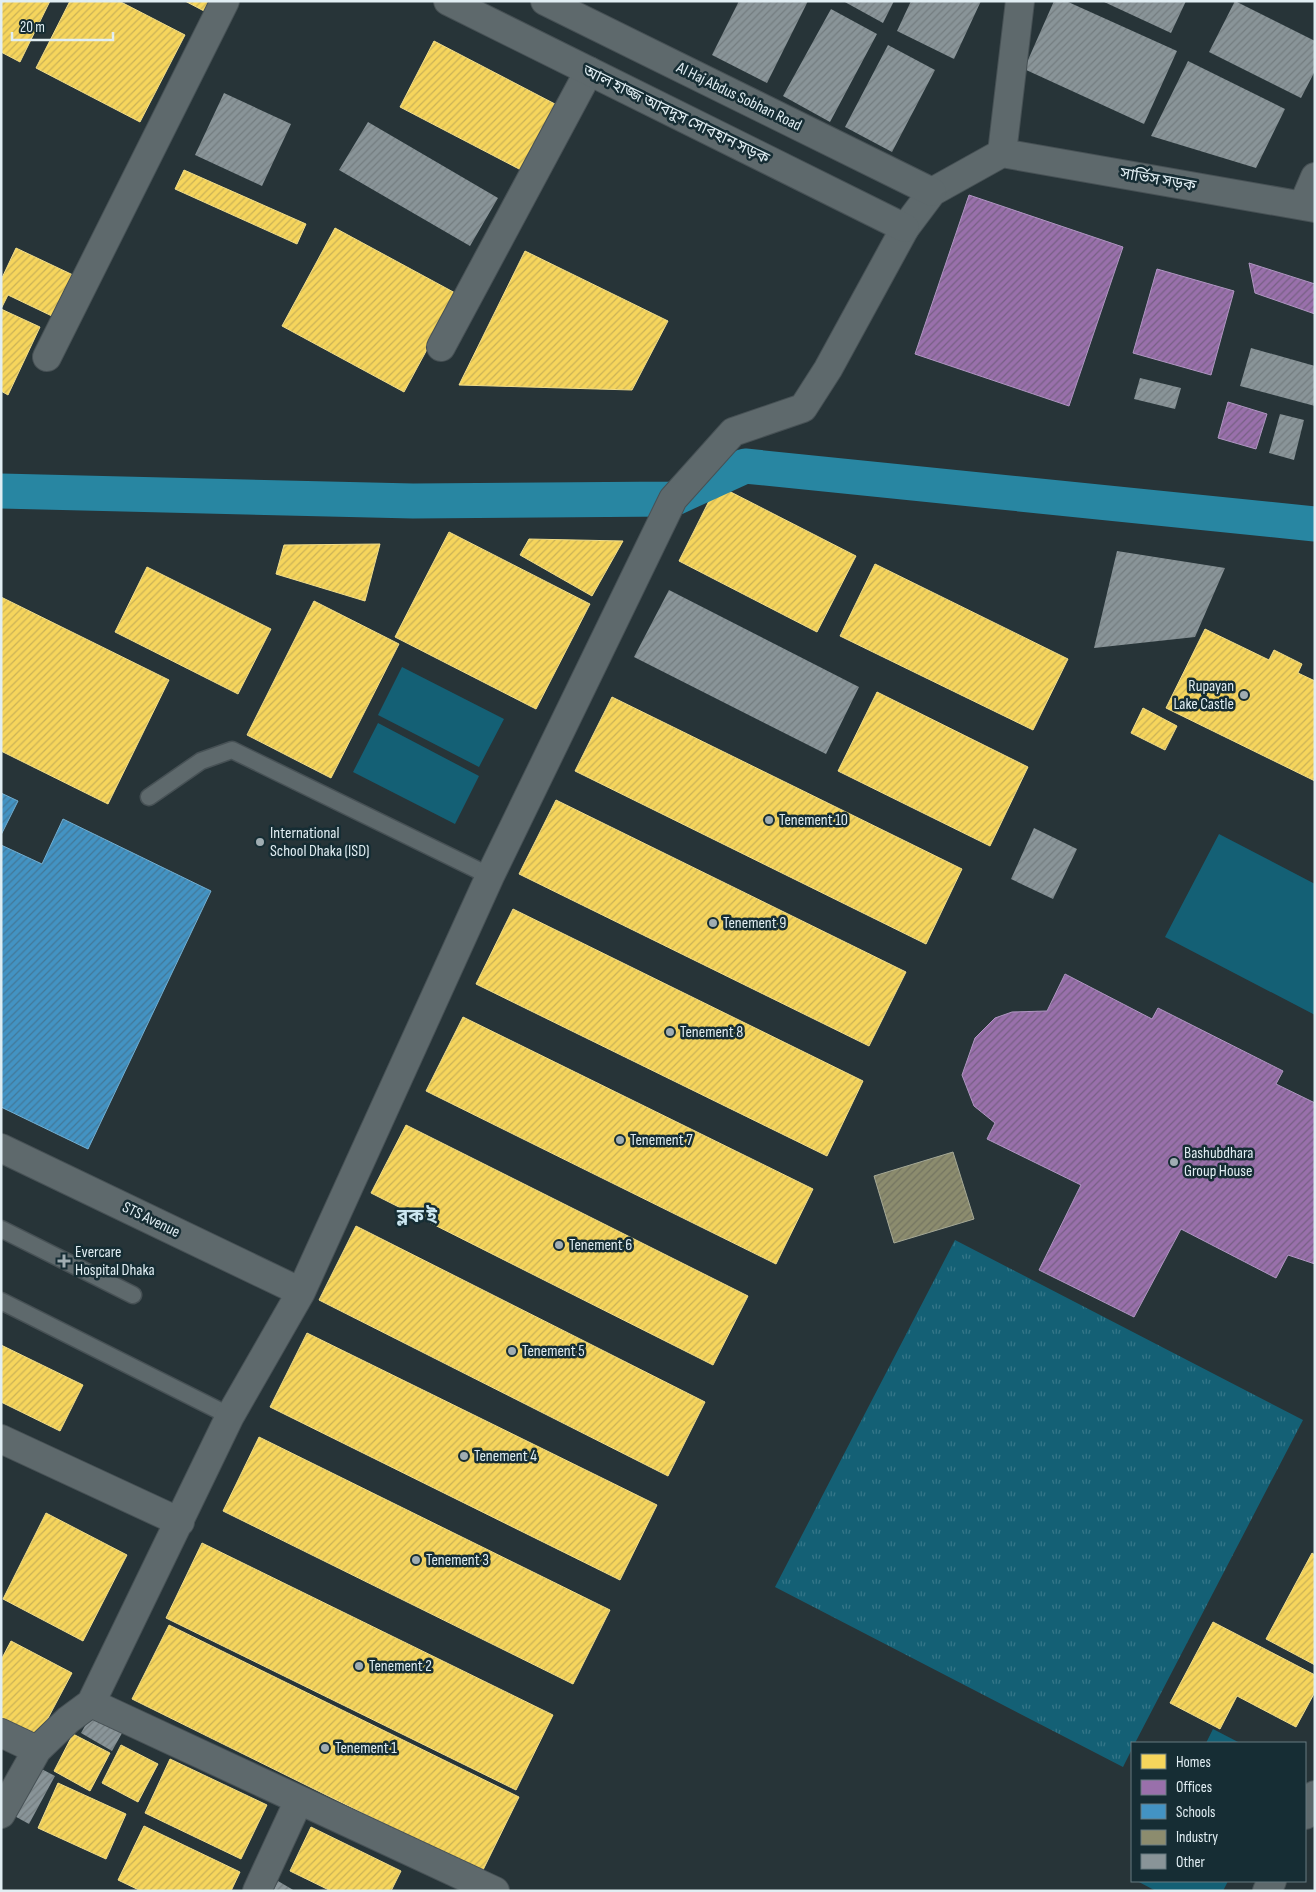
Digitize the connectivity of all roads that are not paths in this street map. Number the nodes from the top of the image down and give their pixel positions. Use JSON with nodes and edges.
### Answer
{"nodes":[{"id":1,"x":225,"y":1,"type":"edge"},
{"id":2,"x":448,"y":1,"type":"edge"},
{"id":3,"x":545,"y":1,"type":"edge"},
{"id":4,"x":1020,"y":1,"type":"edge"},
{"id":5,"x":589,"y":71,"type":"junction"},
{"id":6,"x":1002,"y":153,"type":"junction"},
{"id":7,"x":1315,"y":177,"type":"edge"},
{"id":8,"x":932,"y":192,"type":"junction"},
{"id":9,"x":1309,"y":206,"type":"edge"},
{"id":10,"x":906,"y":228,"type":"junction"},
{"id":11,"x":441,"y":347,"type":"dead end"},
{"id":12,"x":47,"y":357,"type":"dead end"},
{"id":13,"x":149,"y":797,"type":"dead end"},
{"id":14,"x":490,"y":876,"type":"junction"},
{"id":15,"x":1,"y":1148,"type":"edge"},
{"id":16,"x":1,"y":1228,"type":"edge"},
{"id":17,"x":301,"y":1292,"type":"junction"},
{"id":18,"x":133,"y":1295,"type":"dead end"},
{"id":19,"x":1,"y":1301,"type":"edge"},
{"id":20,"x":230,"y":1416,"type":"junction"},
{"id":21,"x":1,"y":1439,"type":"edge"},
{"id":22,"x":180,"y":1522,"type":"junction"},
{"id":23,"x":91,"y":1703,"type":"junction"},
{"id":24,"x":1,"y":1733,"type":"edge"},
{"id":25,"x":37,"y":1750,"type":"junction"},
{"id":26,"x":1315,"y":1795,"type":"edge"},
{"id":27,"x":299,"y":1800,"type":"junction"},
{"id":28,"x":1306,"y":1813,"type":"edge"},
{"id":29,"x":1,"y":1814,"type":"edge"},
{"id":30,"x":257,"y":1891,"type":"edge"},
{"id":31,"x":495,"y":1891,"type":"edge"}],
"edges":[{"from":1,"to":12,"type":"street"},
{"from":2,"to":5,"type":"street","name":"আল হাজ্জ আবদুস সোবহান সড়ক"},
{"from":3,"to":8,"type":"street","name":"Al Haj Abdus Sobhan Road"},
{"from":4,"to":6,"type":"street"},
{"from":5,"to":10,"type":"street","name":"আল হাজ্জ আবদুস সোবহান সড়ক"},
{"from":5,"to":11,"type":"street"},
{"from":6,"to":8,"type":"street"},
{"from":6,"to":9,"type":"street","name":"সার্ভিস সড়ক"},
{"from":7,"to":9,"type":"street"},
{"from":8,"to":10,"type":"street"},
{"from":10,"to":14,"type":"street"},
{"from":13,"to":14,"type":"lane"},
{"from":14,"to":17,"type":"street"},
{"from":15,"to":17,"type":"street","name":"STS Avenue"},
{"from":16,"to":18,"type":"lane"},
{"from":17,"to":20,"type":"street"},
{"from":19,"to":20,"type":"lane"},
{"from":20,"to":22,"type":"street"},
{"from":21,"to":22,"type":"street"},
{"from":22,"to":23,"type":"street"},
{"from":23,"to":25,"type":"street"},
{"from":23,"to":27,"type":"street"},
{"from":24,"to":25,"type":"street"},
{"from":25,"to":29,"type":"street"},
{"from":26,"to":28,"type":"street"},
{"from":27,"to":30,"type":"street"},
{"from":27,"to":31,"type":"street"}]}
